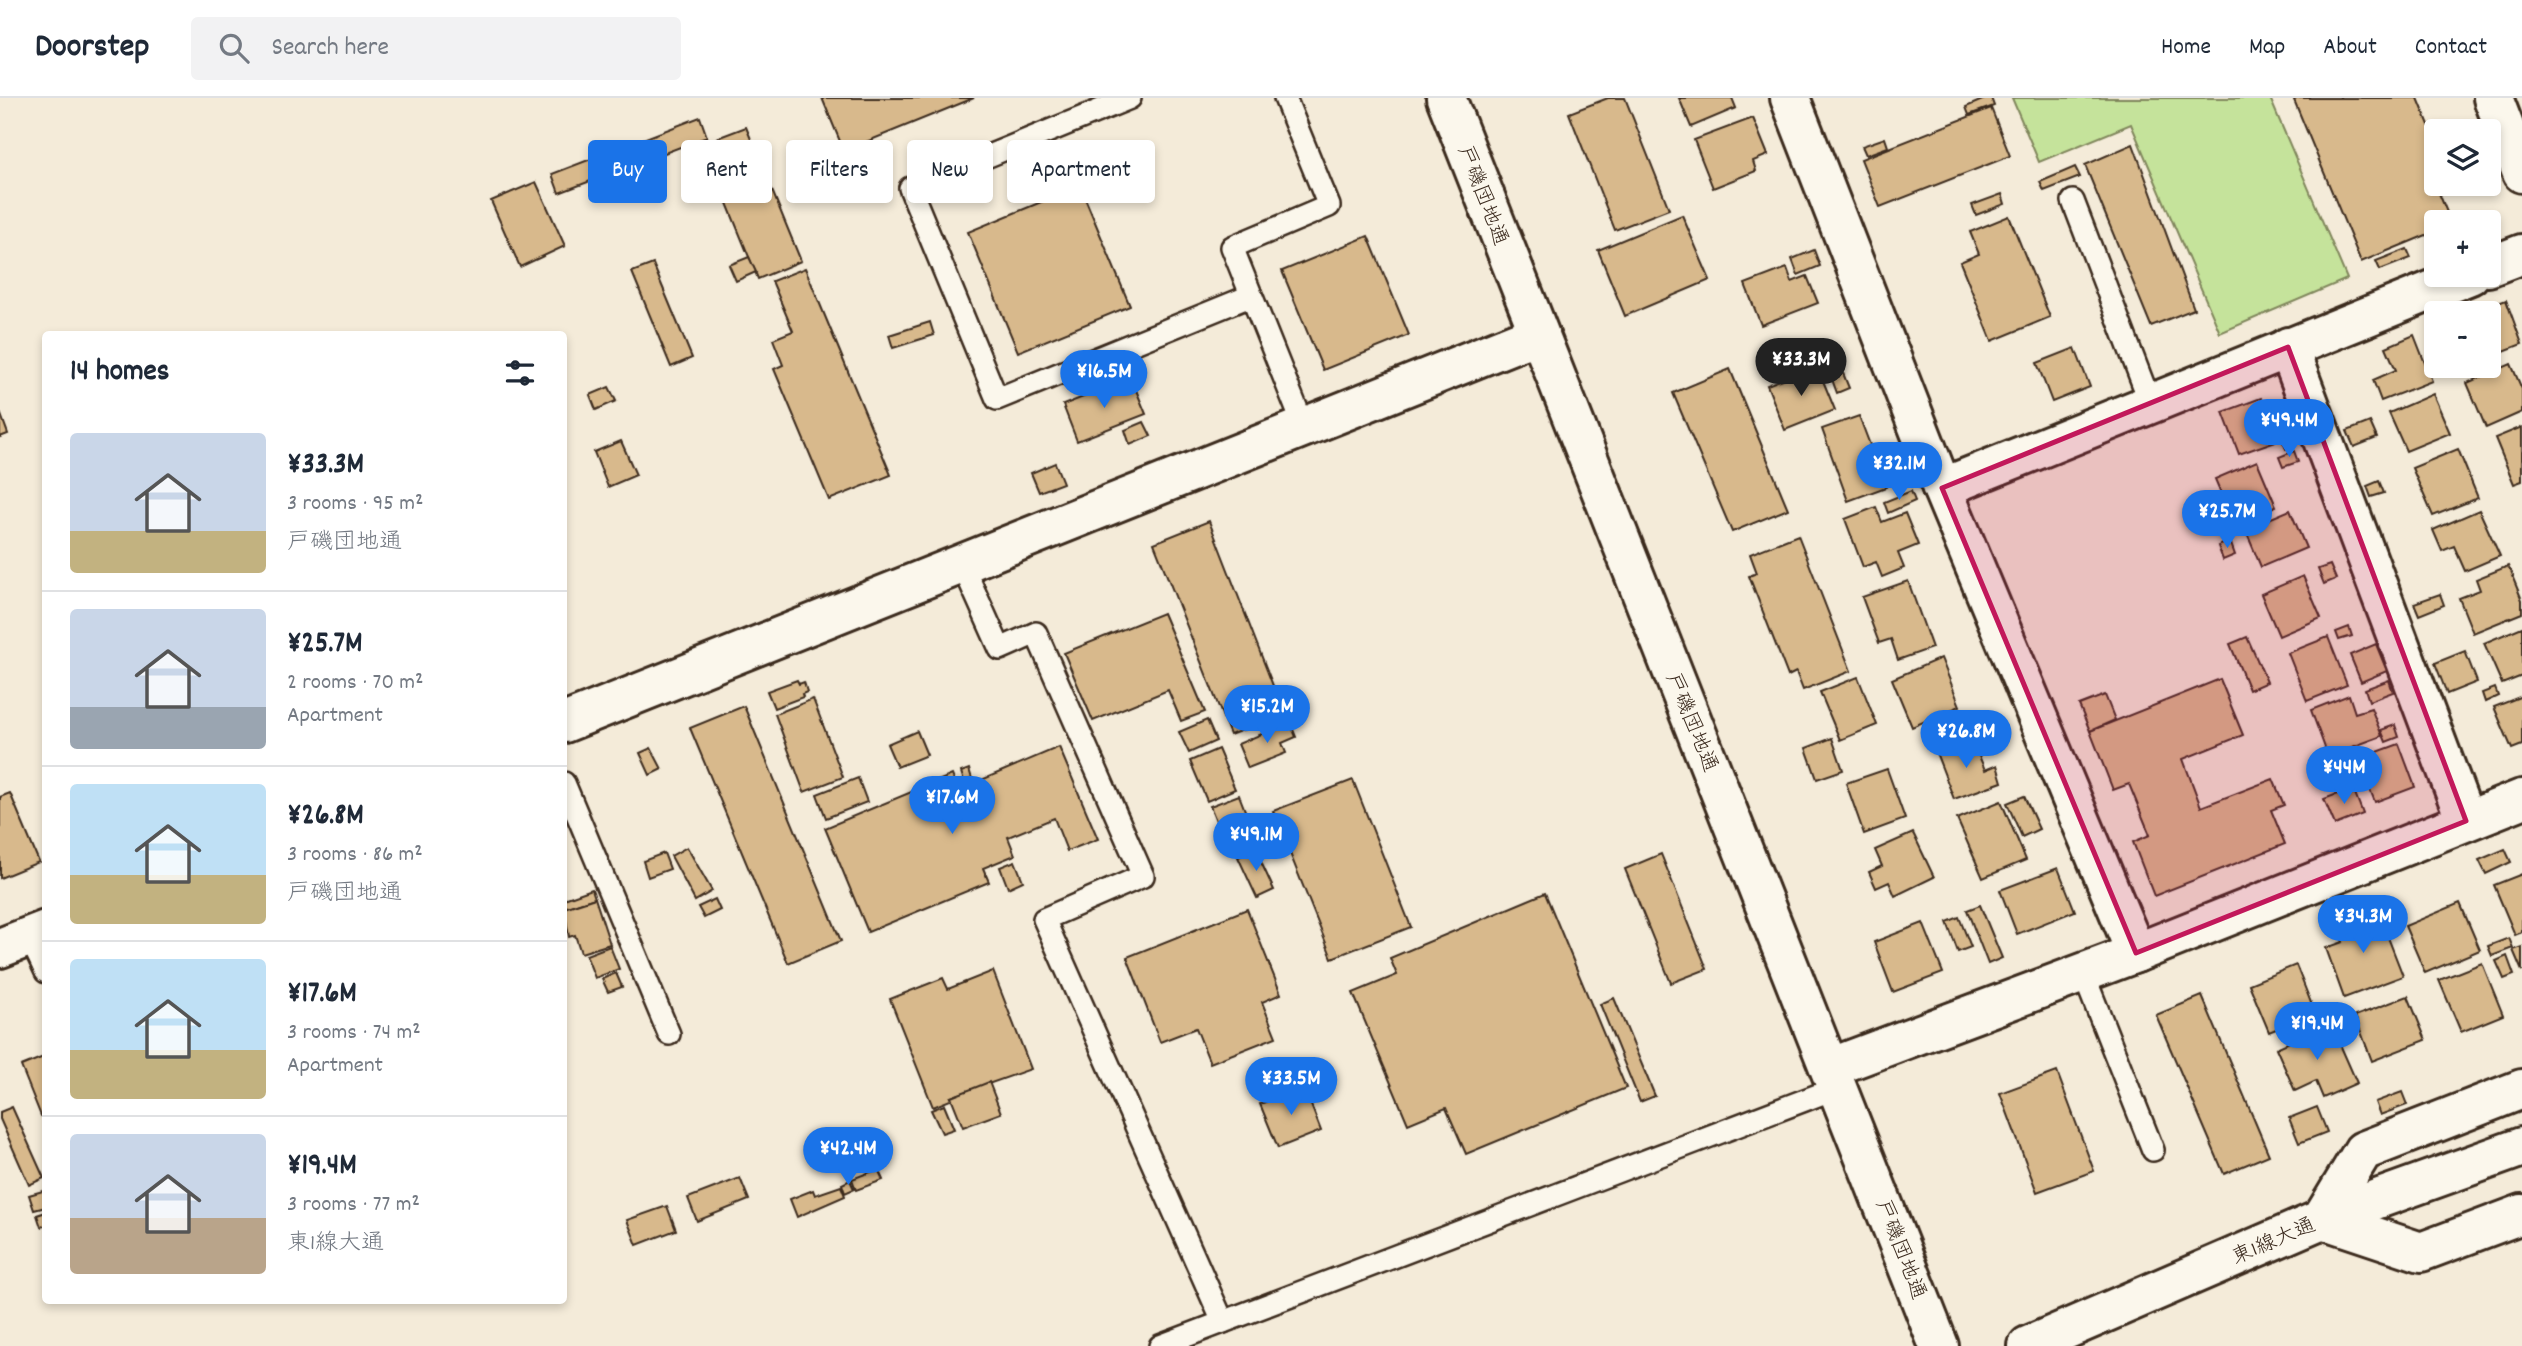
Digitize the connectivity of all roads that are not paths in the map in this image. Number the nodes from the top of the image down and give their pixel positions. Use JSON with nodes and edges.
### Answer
{"nodes":[{"id":1,"x":1129,"y":98,"type":"edge"},
{"id":2,"x":1285,"y":98,"type":"edge"},
{"id":3,"x":1446,"y":98,"type":"edge"},
{"id":4,"x":1790,"y":98,"type":"edge"},
{"id":5,"x":2493,"y":98,"type":"edge"},
{"id":6,"x":2522,"y":173,"type":"edge"},
{"id":7,"x":2073,"y":201,"type":"dead end"},
{"id":8,"x":2522,"y":254,"type":"edge"},
{"id":9,"x":2501,"y":262,"type":"edge"},
{"id":10,"x":2440,"y":287,"type":"edge"},
{"id":11,"x":1250,"y":296,"type":"junction"},
{"id":12,"x":1537,"y":334,"type":"junction"},
{"id":13,"x":2288,"y":347,"type":"junction"},
{"id":14,"x":2150,"y":402,"type":"junction"},
{"id":15,"x":1304,"y":427,"type":"junction"},
{"id":16,"x":1942,"y":488,"type":"junction"},
{"id":17,"x":962,"y":564,"type":"junction"},
{"id":18,"x":567,"y":722,"type":"edge"},
{"id":19,"x":567,"y":790,"type":"edge"},
{"id":20,"x":2522,"y":799,"type":"edge"},
{"id":21,"x":2466,"y":821,"type":"junction"},
{"id":22,"x":25,"y":938,"type":"edge"},
{"id":23,"x":2136,"y":953,"type":"junction"},
{"id":24,"x":42,"y":966,"type":"edge"},
{"id":25,"x":2083,"y":973,"type":"junction"},
{"id":26,"x":669,"y":1034,"type":"dead end"},
{"id":27,"x":1836,"y":1077,"type":"junction"},
{"id":28,"x":2522,"y":1089,"type":"edge"},
{"id":29,"x":2522,"y":1147,"type":"edge"},
{"id":30,"x":2153,"y":1150,"type":"dead end"},
{"id":31,"x":2522,"y":1214,"type":"edge"},
{"id":32,"x":2322,"y":1219,"type":"junction"},
{"id":33,"x":1223,"y":1322,"type":"junction"},
{"id":34,"x":1160,"y":1346,"type":"edge"},
{"id":35,"x":1939,"y":1346,"type":"edge"},
{"id":36,"x":2028,"y":1346,"type":"edge"}],
"edges":[{"from":1,"to":11,"type":"lane"},
{"from":2,"to":11,"type":"lane"},
{"from":3,"to":12,"type":"street","name":"戸磯団地通"},
{"from":4,"to":16,"type":"street"},
{"from":5,"to":6,"type":"street"},
{"from":7,"to":14,"type":"lane"},
{"from":8,"to":9,"type":"street"},
{"from":10,"to":13,"type":"street"},
{"from":11,"to":15,"type":"lane"},
{"from":12,"to":15,"type":"street"},
{"from":12,"to":27,"type":"street","name":"戸磯団地通"},
{"from":13,"to":14,"type":"street"},
{"from":13,"to":21,"type":"street"},
{"from":14,"to":16,"type":"street"},
{"from":15,"to":17,"type":"street"},
{"from":16,"to":23,"type":"street"},
{"from":17,"to":18,"type":"street"},
{"from":17,"to":33,"type":"lane"},
{"from":19,"to":26,"type":"lane"},
{"from":20,"to":21,"type":"street"},
{"from":21,"to":23,"type":"street"},
{"from":22,"to":24,"type":"lane"},
{"from":23,"to":25,"type":"street"},
{"from":25,"to":27,"type":"street"},
{"from":25,"to":30,"type":"lane"},
{"from":27,"to":33,"type":"lane"},
{"from":27,"to":35,"type":"street","name":"戸磯団地通"},
{"from":28,"to":32,"type":"street"},
{"from":29,"to":32,"type":"street","name":"東1線大通"},
{"from":31,"to":32,"type":"street"},
{"from":32,"to":36,"type":"street","name":"東1線大通"},
{"from":33,"to":34,"type":"lane"}]}
